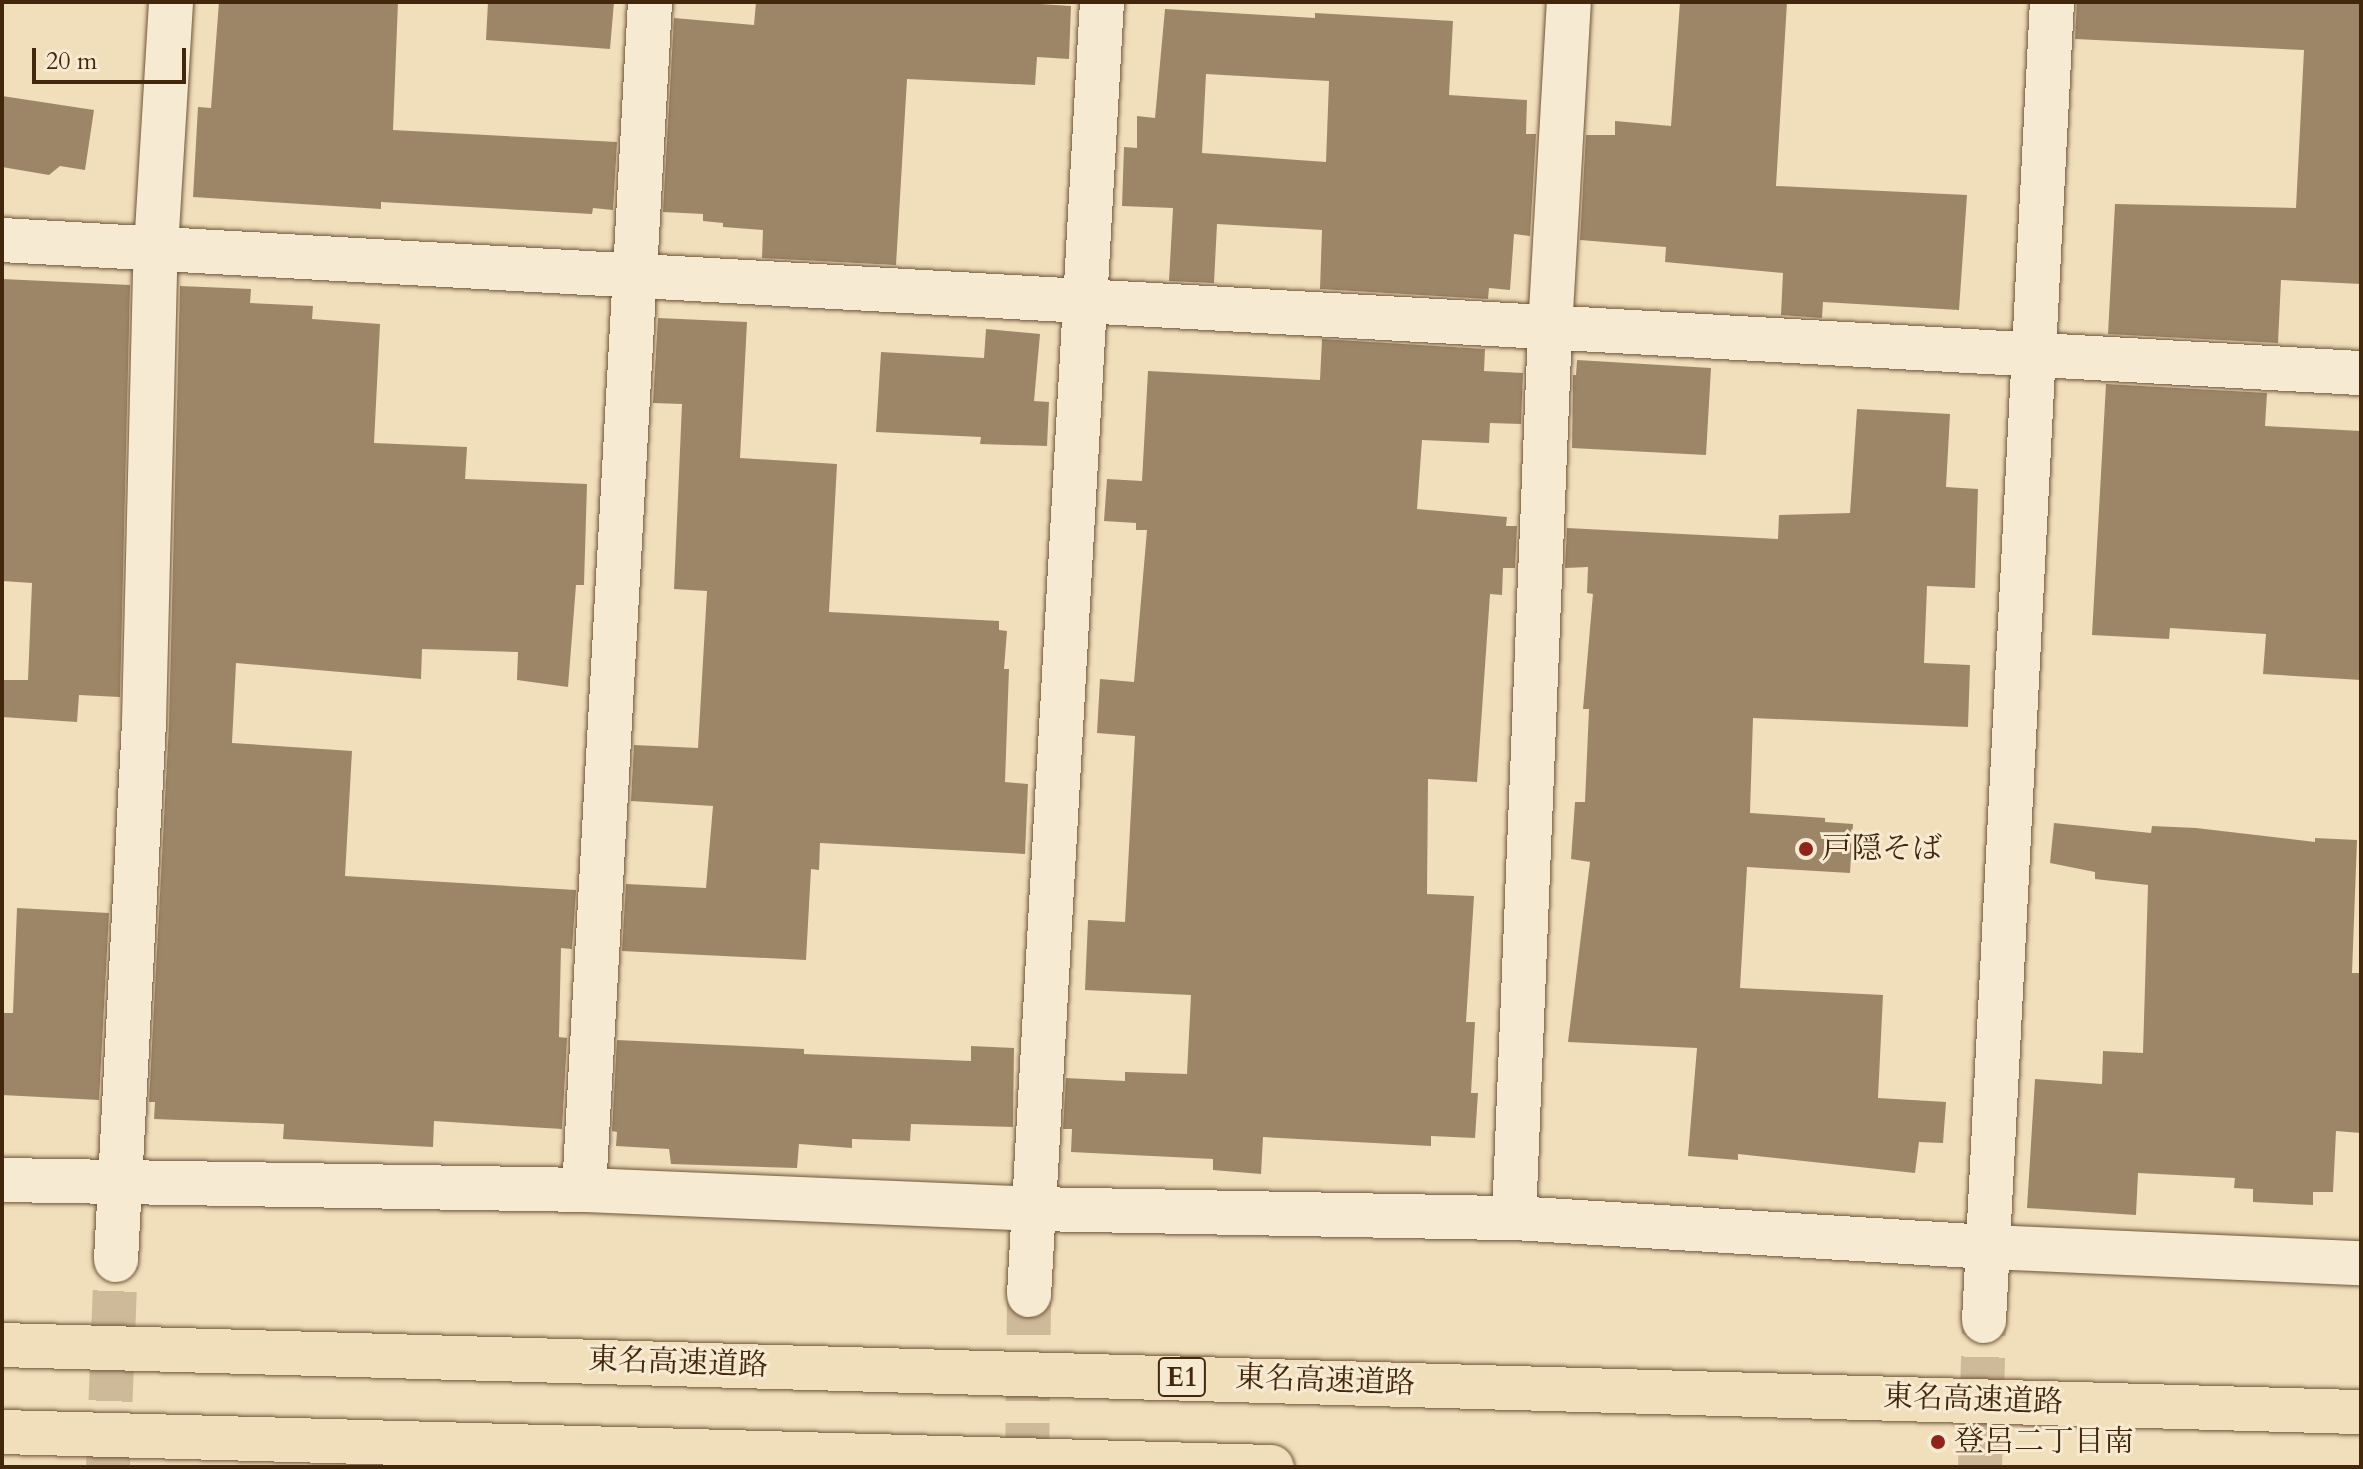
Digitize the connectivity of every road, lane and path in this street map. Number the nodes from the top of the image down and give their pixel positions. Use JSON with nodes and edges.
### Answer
{"nodes":[{"id":1,"x":171,"y":2,"type":"edge"},
{"id":2,"x":650,"y":2,"type":"edge"},
{"id":3,"x":1102,"y":2,"type":"edge"},
{"id":4,"x":1569,"y":2,"type":"edge"},
{"id":5,"x":2052,"y":2,"type":"edge"},
{"id":6,"x":2,"y":240,"type":"edge"},
{"id":7,"x":156,"y":248,"type":"junction"},
{"id":8,"x":636,"y":277,"type":"junction"},
{"id":9,"x":1082,"y":303,"type":"junction"},
{"id":10,"x":1550,"y":329,"type":"junction"},
{"id":11,"x":2034,"y":356,"type":"junction"},
{"id":12,"x":2361,"y":373,"type":"edge"},
{"id":13,"x":2,"y":1180,"type":"edge"},
{"id":14,"x":119,"y":1182,"type":"junction"},
{"id":15,"x":584,"y":1190,"type":"junction"},
{"id":16,"x":1034,"y":1209,"type":"junction"},
{"id":17,"x":1514,"y":1218,"type":"junction"},
{"id":18,"x":1989,"y":1247,"type":"junction"},
{"id":19,"x":116,"y":1260,"type":"tunnel mouth"},
{"id":20,"x":2361,"y":1263,"type":"edge"},
{"id":21,"x":1029,"y":1295,"type":"tunnel mouth"},
{"id":22,"x":1984,"y":1321,"type":"tunnel mouth"},
{"id":23,"x":2,"y":1345,"type":"edge"},
{"id":24,"x":2361,"y":1412,"type":"edge"},
{"id":25,"x":2,"y":1432,"type":"edge"},
{"id":26,"x":1272,"y":1467,"type":"edge"}],
"edges":[{"from":1,"to":7,"type":"street"},
{"from":2,"to":8,"type":"street"},
{"from":3,"to":9,"type":"street"},
{"from":4,"to":10,"type":"street"},
{"from":5,"to":11,"type":"street"},
{"from":6,"to":7,"type":"street"},
{"from":7,"to":8,"type":"street"},
{"from":7,"to":14,"type":"street"},
{"from":8,"to":9,"type":"street"},
{"from":8,"to":15,"type":"street"},
{"from":9,"to":10,"type":"street"},
{"from":9,"to":16,"type":"street"},
{"from":10,"to":11,"type":"street"},
{"from":10,"to":17,"type":"street"},
{"from":11,"to":12,"type":"street"},
{"from":11,"to":18,"type":"street"},
{"from":13,"to":14,"type":"street"},
{"from":14,"to":15,"type":"street"},
{"from":14,"to":19,"type":"street"},
{"from":15,"to":16,"type":"street"},
{"from":16,"to":17,"type":"street"},
{"from":16,"to":21,"type":"street"},
{"from":17,"to":18,"type":"street"},
{"from":18,"to":20,"type":"street"},
{"from":18,"to":22,"type":"street"},
{"from":23,"to":24,"type":"highway","name":"東名高速道路","number":"E1"},
{"from":25,"to":26,"type":"highway"}]}
